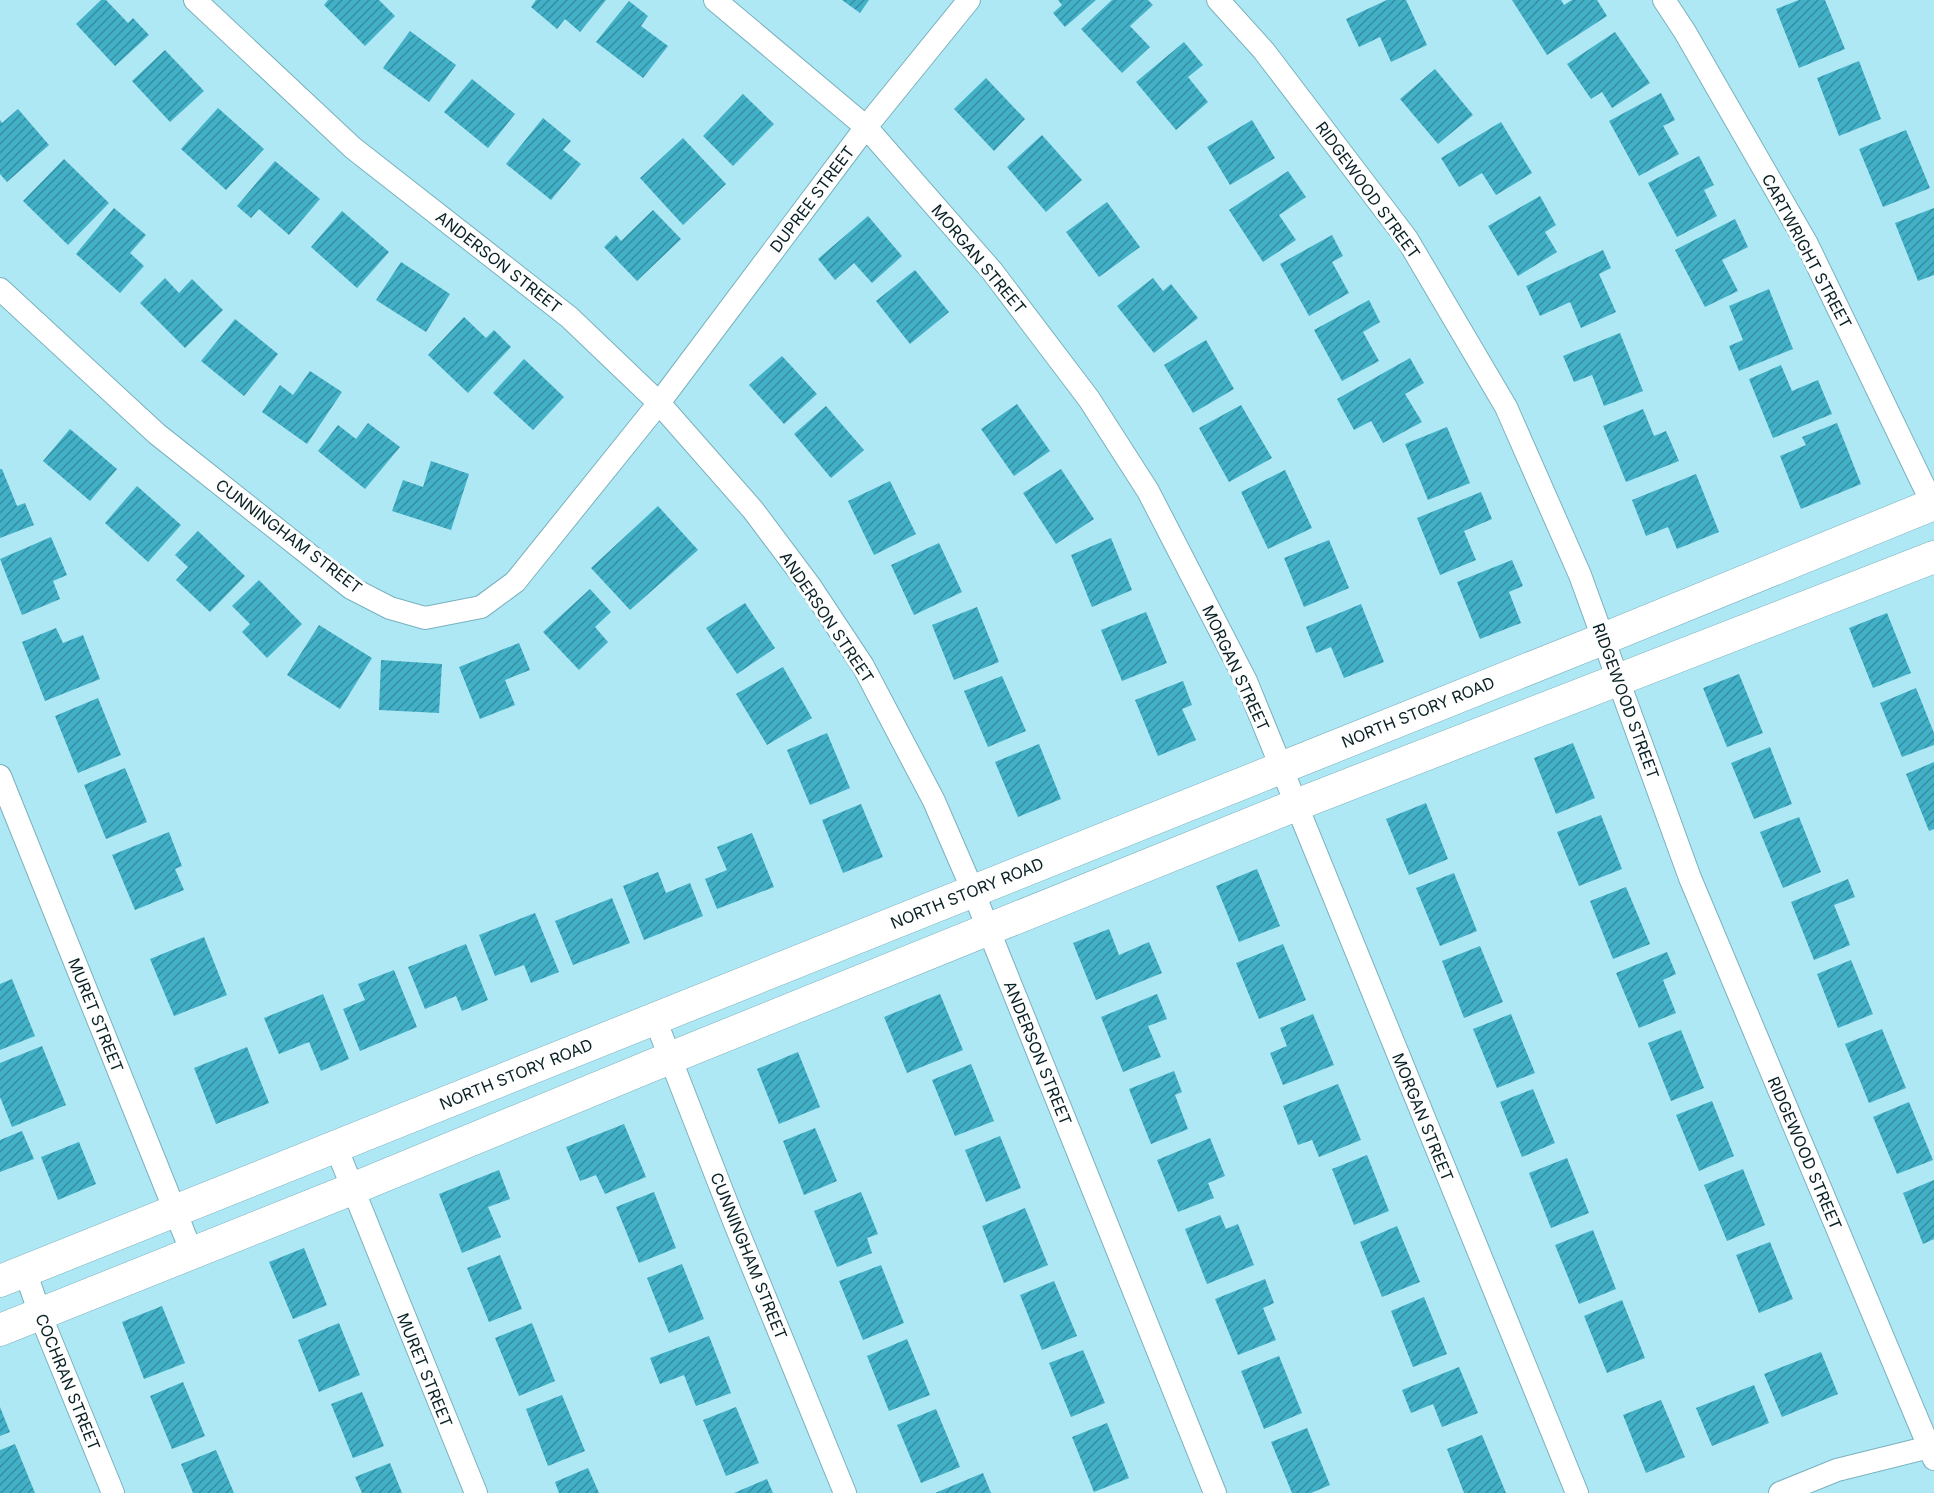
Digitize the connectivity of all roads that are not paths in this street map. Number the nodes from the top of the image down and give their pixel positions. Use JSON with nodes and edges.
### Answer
{"nodes":[{"id":1,"x":195,"y":0,"type":"edge"},
{"id":2,"x":715,"y":0,"type":"edge"},
{"id":3,"x":969,"y":0,"type":"edge"},
{"id":4,"x":1218,"y":0,"type":"edge"},
{"id":5,"x":1664,"y":0,"type":"edge"},
{"id":6,"x":866,"y":127,"type":"junction"},
{"id":7,"x":0,"y":289,"type":"edge"},
{"id":8,"x":659,"y":403,"type":"junction"},
{"id":9,"x":1934,"y":505,"type":"edge"},
{"id":10,"x":1934,"y":509,"type":"edge"},
{"id":11,"x":1934,"y":557,"type":"edge"},
{"id":12,"x":1603,"y":639,"type":"junction"},
{"id":13,"x":1620,"y":680,"type":"junction"},
{"id":14,"x":1281,"y":767,"type":"junction"},
{"id":15,"x":0,"y":776,"type":"edge"},
{"id":16,"x":1296,"y":805,"type":"junction"},
{"id":17,"x":973,"y":891,"type":"junction"},
{"id":18,"x":989,"y":931,"type":"junction"},
{"id":19,"x":655,"y":1019,"type":"junction"},
{"id":20,"x":670,"y":1058,"type":"junction"},
{"id":21,"x":336,"y":1147,"type":"junction"},
{"id":22,"x":352,"y":1189,"type":"junction"},
{"id":23,"x":174,"y":1212,"type":"junction"},
{"id":24,"x":192,"y":1253,"type":"junction"},
{"id":25,"x":13,"y":1276,"type":"edge"},
{"id":26,"x":40,"y":1314,"type":"junction"},
{"id":27,"x":0,"y":1330,"type":"edge"},
{"id":28,"x":1932,"y":1450,"type":"edge"},
{"id":29,"x":113,"y":1493,"type":"edge"},
{"id":30,"x":476,"y":1493,"type":"edge"},
{"id":31,"x":845,"y":1493,"type":"edge"},
{"id":32,"x":1215,"y":1493,"type":"edge"},
{"id":33,"x":1577,"y":1493,"type":"edge"},
{"id":34,"x":1780,"y":1493,"type":"edge"}],
"edges":[{"from":1,"to":8,"type":"street","name":"ANDERSON STREET"},
{"from":2,"to":6,"type":"street","name":"MORGAN STREET"},
{"from":3,"to":6,"type":"street","name":"DUPREE STREET"},
{"from":4,"to":12,"type":"street","name":"RIDGEWOOD STREET"},
{"from":5,"to":9,"type":"street","name":"CARTWRIGHT STREET"},
{"from":6,"to":8,"type":"street","name":"DUPREE STREET"},
{"from":6,"to":14,"type":"street","name":"MORGAN STREET"},
{"from":7,"to":8,"type":"street","name":"CUNNINGHAM STREET"},
{"from":8,"to":17,"type":"street","name":"ANDERSON STREET"},
{"from":9,"to":10,"type":"street","name":"CARTWRIGHT STREET"},
{"from":9,"to":12,"type":"main road","name":"NORTH STORY ROAD"},
{"from":11,"to":13,"type":"main road"},
{"from":12,"to":13,"type":"street","name":"RIDGEWOOD STREET"},
{"from":12,"to":14,"type":"main road","name":"NORTH STORY ROAD"},
{"from":13,"to":16,"type":"main road"},
{"from":13,"to":28,"type":"street","name":"RIDGEWOOD STREET"},
{"from":14,"to":16,"type":"street","name":"MORGAN STREET"},
{"from":14,"to":17,"type":"main road","name":"NORTH STORY ROAD"},
{"from":15,"to":23,"type":"street","name":"MURET STREET"},
{"from":16,"to":18,"type":"main road"},
{"from":16,"to":33,"type":"street","name":"MORGAN STREET"},
{"from":17,"to":18,"type":"street","name":"ANDERSON STREET"},
{"from":17,"to":19,"type":"main road","name":"NORTH STORY ROAD"},
{"from":18,"to":20,"type":"main road"},
{"from":18,"to":32,"type":"street","name":"ANDERSON STREET"},
{"from":19,"to":20,"type":"street","name":"CUNNINGHAM STREET"},
{"from":19,"to":21,"type":"main road","name":"NORTH STORY ROAD"},
{"from":20,"to":22,"type":"main road"},
{"from":20,"to":31,"type":"street","name":"CUNNINGHAM STREET"},
{"from":21,"to":22,"type":"street","name":"MURET STREET"},
{"from":21,"to":23,"type":"main road","name":"NORTH STORY ROAD"},
{"from":22,"to":24,"type":"main road"},
{"from":22,"to":30,"type":"street","name":"MURET STREET"},
{"from":23,"to":24,"type":"street","name":"MURET STREET"},
{"from":23,"to":25,"type":"main road","name":"NORTH STORY ROAD"},
{"from":24,"to":26,"type":"main road"},
{"from":25,"to":26,"type":"street","name":"COCHRAN STREET"},
{"from":26,"to":27,"type":"main road"},
{"from":26,"to":29,"type":"street","name":"COCHRAN STREET"},
{"from":28,"to":34,"type":"street"}]}
